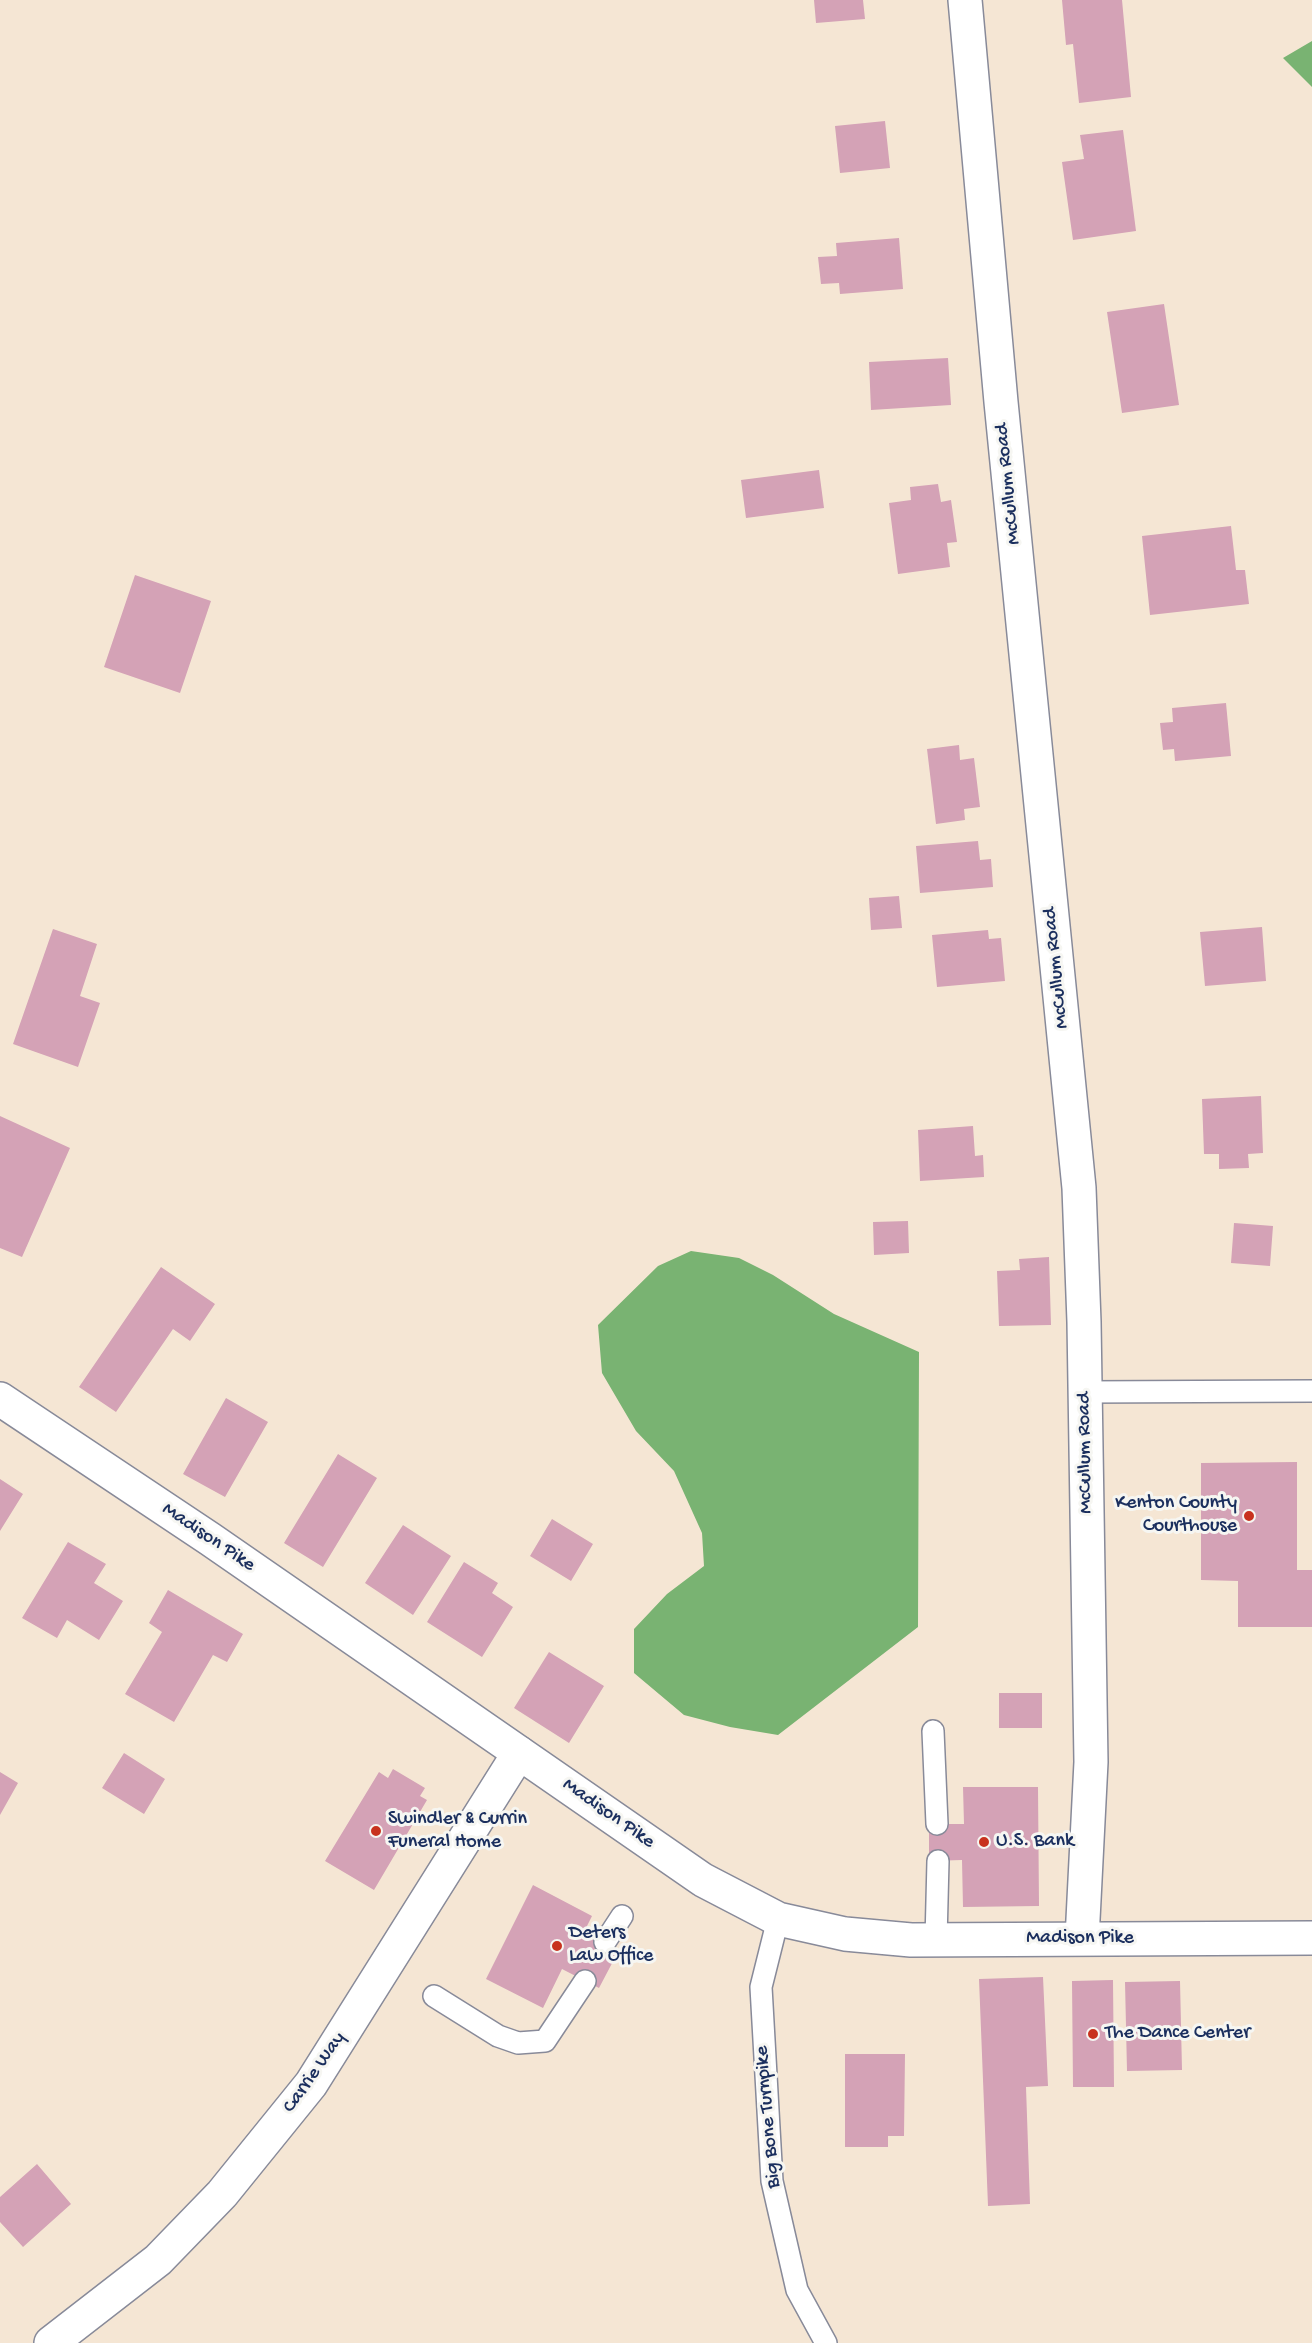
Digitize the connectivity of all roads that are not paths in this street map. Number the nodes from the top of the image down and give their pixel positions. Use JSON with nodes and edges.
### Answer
{"nodes":[{"id":1,"x":965,"y":0,"type":"edge"},
{"id":2,"x":1312,"y":1391,"type":"edge"},
{"id":3,"x":1085,"y":1392,"type":"junction"},
{"id":4,"x":0,"y":1399,"type":"edge"},
{"id":5,"x":933,"y":1731,"type":"dead end"},
{"id":6,"x":519,"y":1753,"type":"junction"},
{"id":7,"x":937,"y":1824,"type":"dead end"},
{"id":8,"x":938,"y":1861,"type":"dead end"},
{"id":9,"x":622,"y":1916,"type":"dead end"},
{"id":10,"x":778,"y":1919,"type":"junction"},
{"id":11,"x":1312,"y":1938,"type":"edge"},
{"id":12,"x":1082,"y":1939,"type":"junction"},
{"id":13,"x":936,"y":1940,"type":"junction"},
{"id":14,"x":605,"y":1942,"type":"dead end"},
{"id":15,"x":585,"y":1981,"type":"dead end"},
{"id":16,"x":434,"y":1996,"type":"dead end"},
{"id":17,"x":51,"y":2343,"type":"edge"},
{"id":18,"x":826,"y":2343,"type":"edge"}],
"edges":[{"from":1,"to":3,"type":"street","name":"McCullum Road"},
{"from":2,"to":3,"type":"lane"},
{"from":3,"to":12,"type":"street","name":"McCullum Road"},
{"from":4,"to":6,"type":"street","name":"Madison Pike"},
{"from":5,"to":7,"type":"lane"},
{"from":6,"to":10,"type":"street","name":"Madison Pike"},
{"from":6,"to":17,"type":"street","name":"Carrie Way"},
{"from":8,"to":13,"type":"lane"},
{"from":9,"to":14,"type":"lane"},
{"from":10,"to":13,"type":"street","name":"Madison Pike"},
{"from":10,"to":18,"type":"lane","name":"Big Bone Turnpike"},
{"from":11,"to":12,"type":"street","name":"Madison Pike"},
{"from":12,"to":13,"type":"street","name":"Madison Pike"},
{"from":15,"to":16,"type":"lane"}]}
